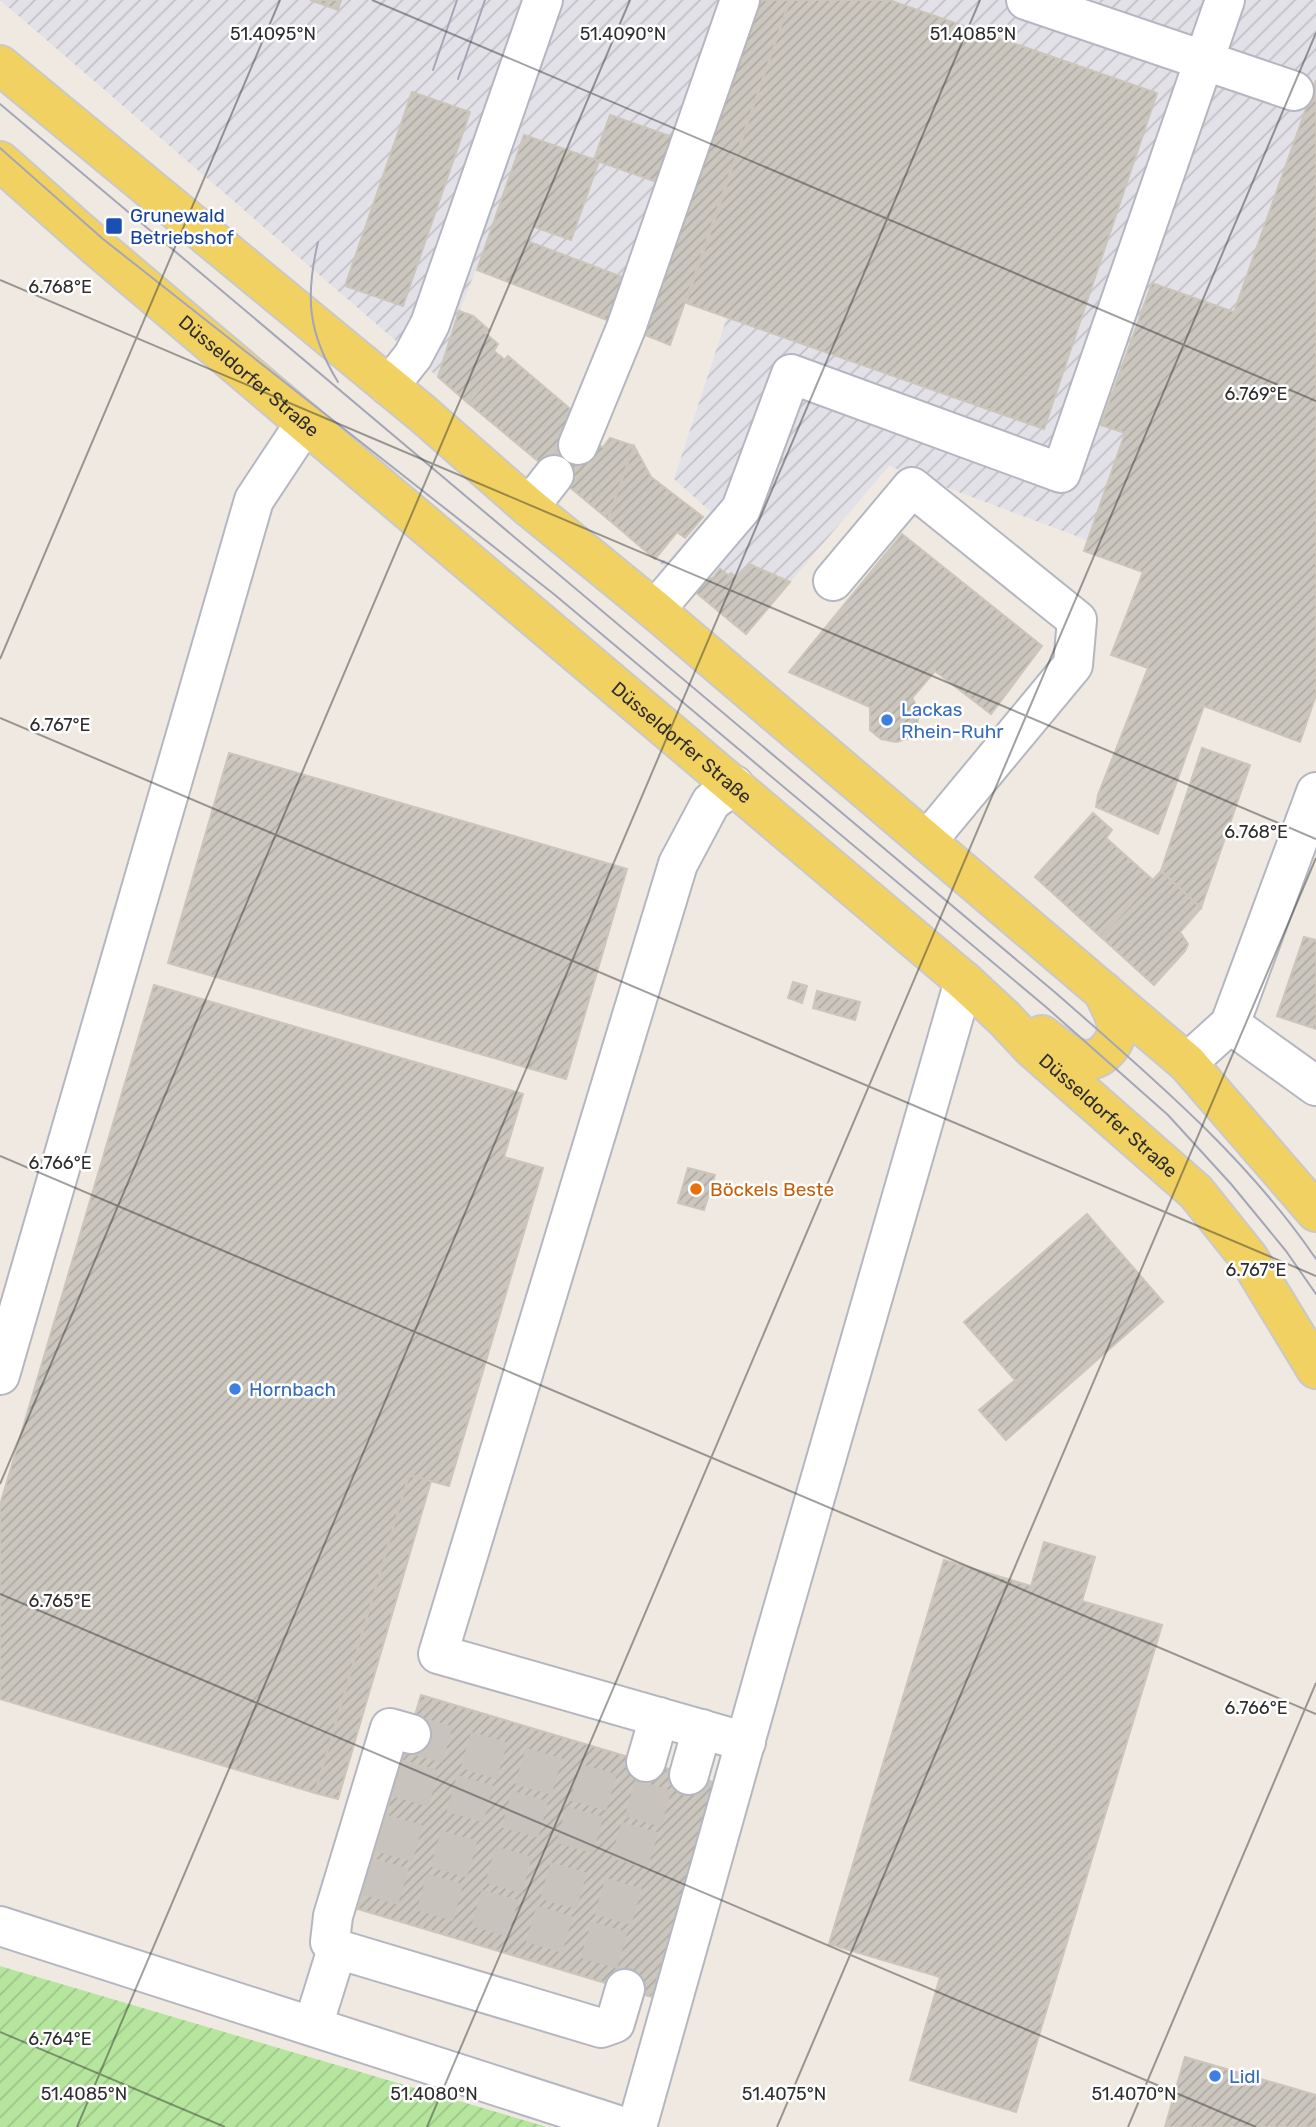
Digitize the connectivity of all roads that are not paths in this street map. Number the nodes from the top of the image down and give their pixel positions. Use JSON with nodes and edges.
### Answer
{"nodes":[{"id":1,"x":543,"y":0,"type":"edge"},
{"id":2,"x":740,"y":0,"type":"edge"},
{"id":3,"x":1026,"y":0,"type":"edge"},
{"id":4,"x":1226,"y":0,"type":"edge"},
{"id":5,"x":1204,"y":61,"type":"junction"},
{"id":6,"x":0,"y":65,"type":"edge"},
{"id":7,"x":1294,"y":91,"type":"dead end"},
{"id":8,"x":0,"y":160,"type":"edge"},
{"id":9,"x":388,"y":386,"type":"junction"},
{"id":10,"x":305,"y":422,"type":"junction"},
{"id":11,"x":578,"y":445,"type":"dead end"},
{"id":12,"x":554,"y":475,"type":"dead end"},
{"id":13,"x":530,"y":507,"type":"junction"},
{"id":14,"x":833,"y":581,"type":"dead end"},
{"id":15,"x":655,"y":610,"type":"junction"},
{"id":16,"x":734,"y":785,"type":"junction"},
{"id":17,"x":1316,"y":792,"type":"edge"},
{"id":18,"x":927,"y":841,"type":"junction"},
{"id":19,"x":964,"y":981,"type":"junction"},
{"id":20,"x":1103,"y":991,"type":"junction"},
{"id":21,"x":1004,"y":1018,"type":"junction"},
{"id":22,"x":1230,"y":1024,"type":"junction"},
{"id":23,"x":1187,"y":1063,"type":"junction"},
{"id":24,"x":1316,"y":1086,"type":"edge"},
{"id":25,"x":1316,"y":1212,"type":"edge"},
{"id":26,"x":1316,"y":1369,"type":"edge"},
{"id":27,"x":0,"y":1375,"type":"edge"},
{"id":28,"x":659,"y":1717,"type":"junction"},
{"id":29,"x":702,"y":1729,"type":"junction"},
{"id":30,"x":411,"y":1734,"type":"tunnel mouth"},
{"id":31,"x":746,"y":1742,"type":"junction"},
{"id":32,"x":646,"y":1762,"type":"dead end"},
{"id":33,"x":689,"y":1775,"type":"dead end"},
{"id":34,"x":0,"y":1926,"type":"edge"},
{"id":35,"x":337,"y":1949,"type":"junction"},
{"id":36,"x":625,"y":1989,"type":"dead end"},
{"id":37,"x":313,"y":2026,"type":"junction"},
{"id":38,"x":624,"y":2127,"type":"edge"},
{"id":39,"x":637,"y":2127,"type":"edge"}],
"edges":[{"from":1,"to":9,"type":"street"},
{"from":2,"to":11,"type":"street"},
{"from":3,"to":5,"type":"street"},
{"from":4,"to":5,"type":"street"},
{"from":5,"to":7,"type":"street"},
{"from":5,"to":15,"type":"street"},
{"from":6,"to":9,"type":"main road"},
{"from":8,"to":10,"type":"main road","name":"Düsseldorfer Straße"},
{"from":9,"to":13,"type":"main road"},
{"from":10,"to":16,"type":"main road","name":"Düsseldorfer Straße"},
{"from":10,"to":27,"type":"street"},
{"from":12,"to":13,"type":"street"},
{"from":13,"to":15,"type":"main road"},
{"from":14,"to":18,"type":"street"},
{"from":15,"to":18,"type":"main road"},
{"from":16,"to":19,"type":"main road","name":"Düsseldorfer Straße"},
{"from":16,"to":28,"type":"street"},
{"from":17,"to":22,"type":"street"},
{"from":18,"to":20,"type":"main road"},
{"from":19,"to":21,"type":"main road","name":"Düsseldorfer Straße"},
{"from":19,"to":31,"type":"street"},
{"from":20,"to":21,"type":"main road"},
{"from":20,"to":23,"type":"main road"},
{"from":21,"to":26,"type":"main road","name":"Düsseldorfer Straße"},
{"from":22,"to":23,"type":"street"},
{"from":22,"to":24,"type":"street"},
{"from":23,"to":25,"type":"main road"},
{"from":28,"to":29,"type":"street"},
{"from":28,"to":32,"type":"street"},
{"from":29,"to":31,"type":"street"},
{"from":29,"to":33,"type":"street"},
{"from":30,"to":35,"type":"street"},
{"from":31,"to":39,"type":"street"},
{"from":34,"to":37,"type":"street"},
{"from":35,"to":36,"type":"street"},
{"from":35,"to":37,"type":"street"},
{"from":37,"to":38,"type":"street"}]}
